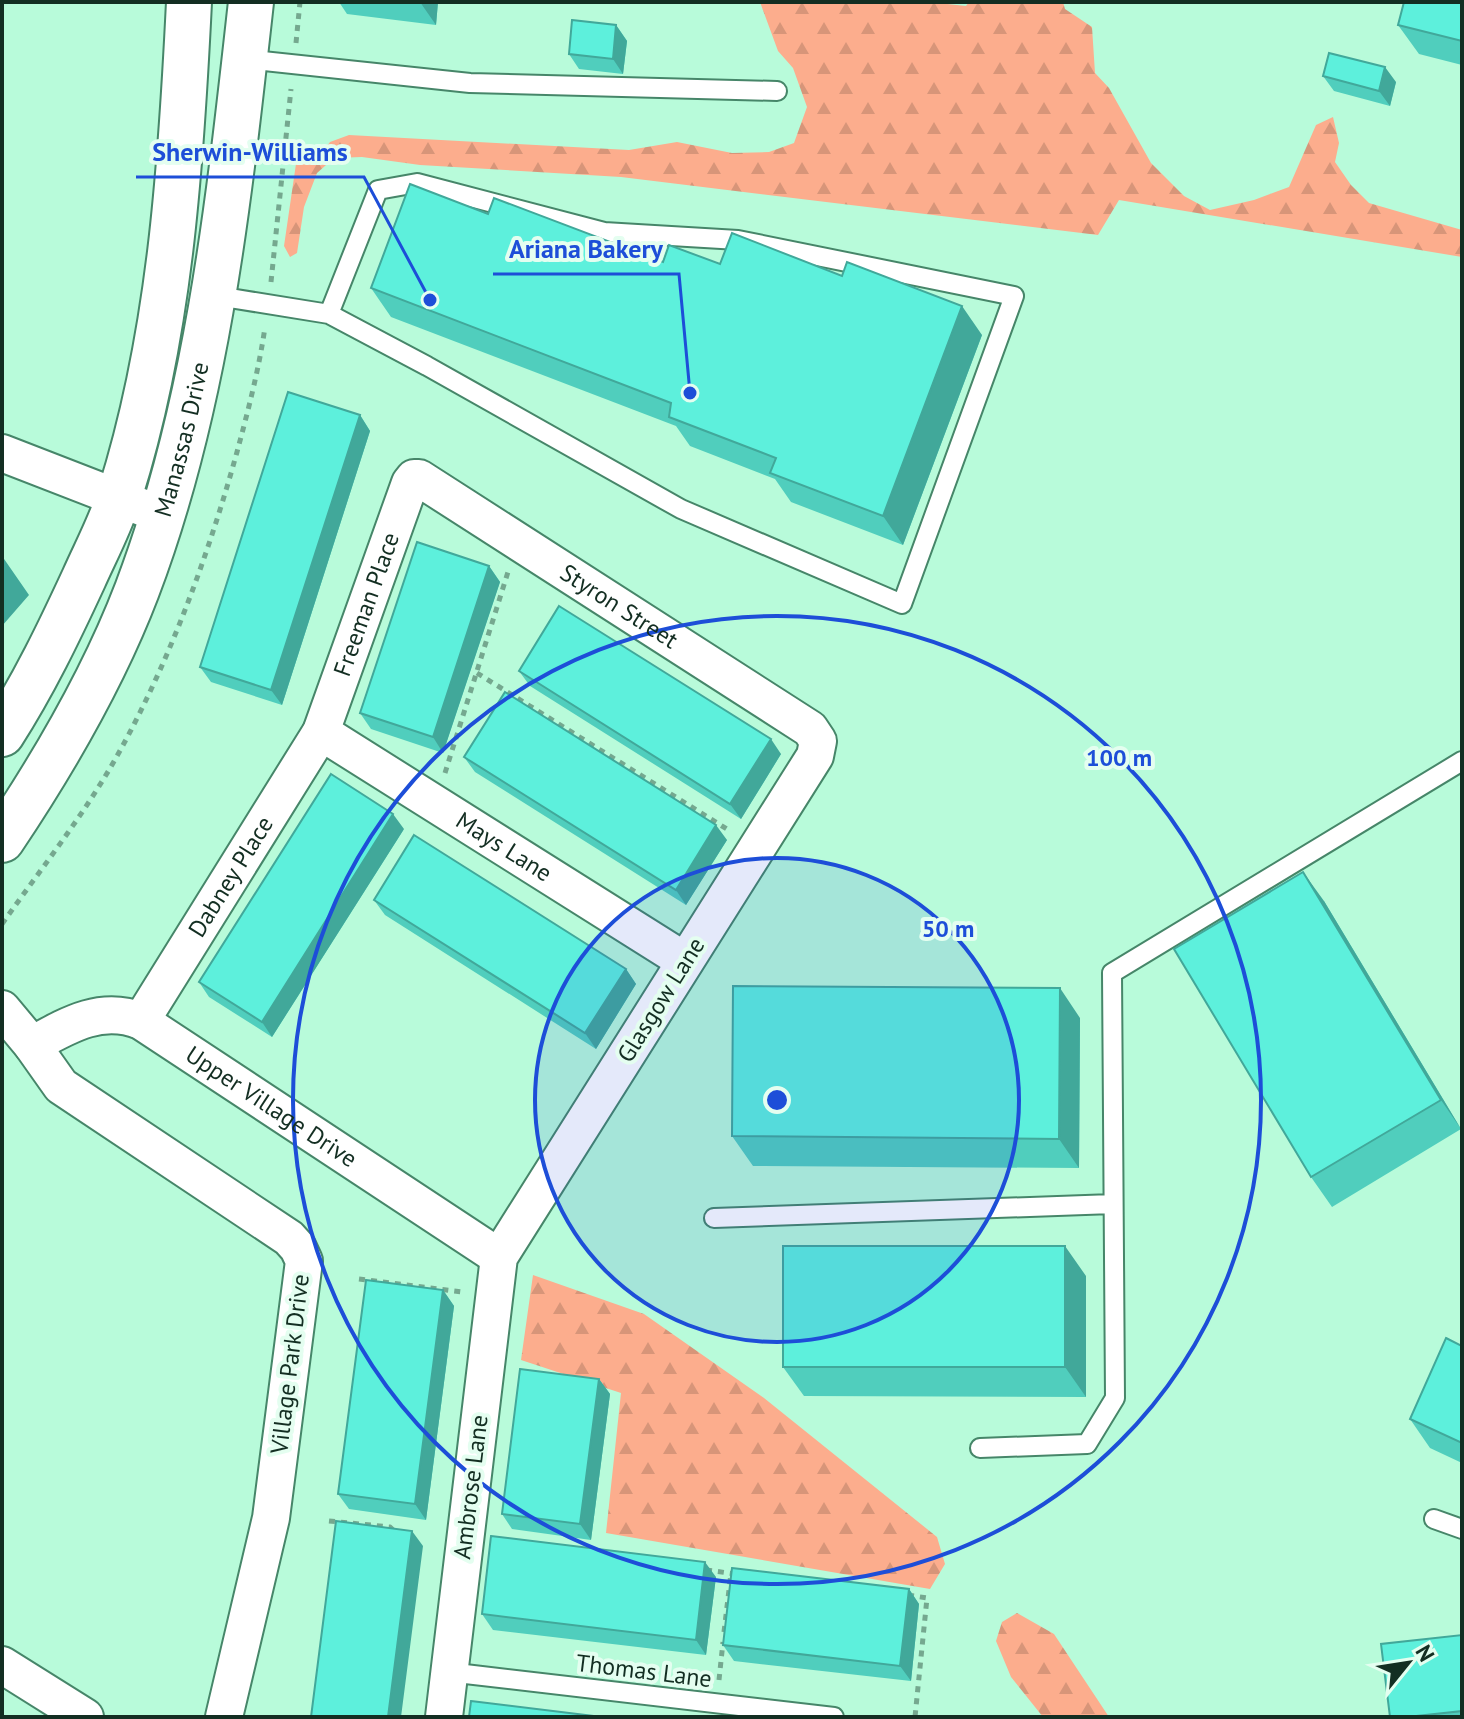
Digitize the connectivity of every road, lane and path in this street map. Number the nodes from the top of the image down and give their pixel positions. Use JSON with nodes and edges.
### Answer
{"nodes":[{"id":1,"x":189,"y":2,"type":"edge"},
{"id":2,"x":251,"y":2,"type":"edge"},
{"id":3,"x":300,"y":2,"type":"edge"},
{"id":4,"x":297,"y":31,"type":"dead end"},
{"id":5,"x":244,"y":59,"type":"junction"},
{"id":6,"x":291,"y":89,"type":"dead end"},
{"id":7,"x":777,"y":91,"type":"dead end"},
{"id":8,"x":273,"y":265,"type":"dead end"},
{"id":9,"x":211,"y":295,"type":"junction"},
{"id":10,"x":329,"y":314,"type":"junction"},
{"id":11,"x":2,"y":453,"type":"edge"},
{"id":12,"x":414,"y":478,"type":"joint"},
{"id":13,"x":119,"y":497,"type":"junction"},
{"id":14,"x":162,"y":515,"type":"junction"},
{"id":15,"x":518,"y":542,"type":"junction"},
{"id":16,"x":477,"y":673,"type":"junction"},
{"id":17,"x":321,"y":732,"type":"junction"},
{"id":18,"x":2,"y":734,"type":"edge"},
{"id":19,"x":818,"y":741,"type":"joint"},
{"id":20,"x":1462,"y":761,"type":"edge"},
{"id":21,"x":435,"y":804,"type":"junction"},
{"id":22,"x":742,"y":838,"type":"dead end"},
{"id":23,"x":2,"y":840,"type":"edge"},
{"id":24,"x":685,"y":961,"type":"junction"},
{"id":25,"x":2,"y":1009,"type":"edge"},
{"id":26,"x":141,"y":1021,"type":"junction"},
{"id":27,"x":32,"y":1045,"type":"junction"},
{"id":28,"x":1113,"y":1204,"type":"junction"},
{"id":29,"x":714,"y":1218,"type":"dead end"},
{"id":30,"x":499,"y":1257,"type":"junction"},
{"id":31,"x":359,"y":1279,"type":"dead end"},
{"id":32,"x":477,"y":1294,"type":"dead end"},
{"id":33,"x":980,"y":1448,"type":"dead end"},
{"id":34,"x":1434,"y":1519,"type":"dead end"},
{"id":35,"x":329,"y":1521,"type":"dead end"},
{"id":36,"x":1462,"y":1529,"type":"edge"},
{"id":37,"x":396,"y":1534,"type":"edge"},
{"id":38,"x":699,"y":1569,"type":"edge"},
{"id":39,"x":731,"y":1573,"type":"junction"},
{"id":40,"x":746,"y":1575,"type":"edge"},
{"id":41,"x":897,"y":1594,"type":"edge"},
{"id":42,"x":2,"y":1665,"type":"edge"},
{"id":43,"x":448,"y":1672,"type":"junction"},
{"id":44,"x":719,"y":1685,"type":"dead end"},
{"id":45,"x":85,"y":1717,"type":"edge"},
{"id":46,"x":224,"y":1717,"type":"edge"},
{"id":47,"x":444,"y":1717,"type":"edge"},
{"id":48,"x":834,"y":1717,"type":"edge"},
{"id":49,"x":915,"y":1717,"type":"edge"}],
"edges":[{"from":1,"to":13,"type":"main road","name":"Manassas Drive"},
{"from":2,"to":5,"type":"main road","name":"Manassas Drive"},
{"from":3,"to":4,"type":"path"},
{"from":5,"to":7,"type":"lane"},
{"from":5,"to":9,"type":"main road","name":"Manassas Drive"},
{"from":6,"to":8,"type":"path"},
{"from":9,"to":10,"type":"lane"},
{"from":9,"to":14,"type":"main road","name":"Manassas Drive"},
{"from":10,"to":10,"type":"lane"},
{"from":11,"to":13,"type":"street"},
{"from":12,"to":15,"type":"street","name":"Styron Street"},
{"from":12,"to":17,"type":"street","name":"Freeman Place"},
{"from":13,"to":14,"type":"street"},
{"from":13,"to":18,"type":"main road","name":"Manassas Drive"},
{"from":14,"to":23,"type":"main road","name":"Manassas Drive"},
{"from":15,"to":16,"type":"path"},
{"from":15,"to":19,"type":"street","name":"Styron Street"},
{"from":16,"to":21,"type":"path"},
{"from":16,"to":22,"type":"path"},
{"from":17,"to":21,"type":"street","name":"Mays Lane"},
{"from":17,"to":26,"type":"street","name":"Dabney Place"},
{"from":19,"to":24,"type":"street","name":"Glasgow Lane"},
{"from":20,"to":28,"type":"lane"},
{"from":21,"to":24,"type":"street","name":"Mays Lane"},
{"from":24,"to":30,"type":"street","name":"Glasgow Lane"},
{"from":25,"to":27,"type":"street","name":"Village Park Drive"},
{"from":26,"to":27,"type":"street","name":"Upper Village Drive"},
{"from":26,"to":30,"type":"street","name":"Upper Village Drive"},
{"from":27,"to":46,"type":"street","name":"Village Park Drive"},
{"from":28,"to":29,"type":"lane"},
{"from":28,"to":33,"type":"lane"},
{"from":30,"to":43,"type":"street","name":"Ambrose Lane"},
{"from":31,"to":32,"type":"path"},
{"from":34,"to":36,"type":"lane"},
{"from":35,"to":37,"type":"path"},
{"from":38,"to":39,"type":"path"},
{"from":39,"to":40,"type":"path"},
{"from":39,"to":44,"type":"path"},
{"from":41,"to":49,"type":"path"},
{"from":42,"to":45,"type":"street"},
{"from":43,"to":47,"type":"street","name":"Ambrose Lane"},
{"from":43,"to":48,"type":"lane","name":"Thomas Lane"}]}
